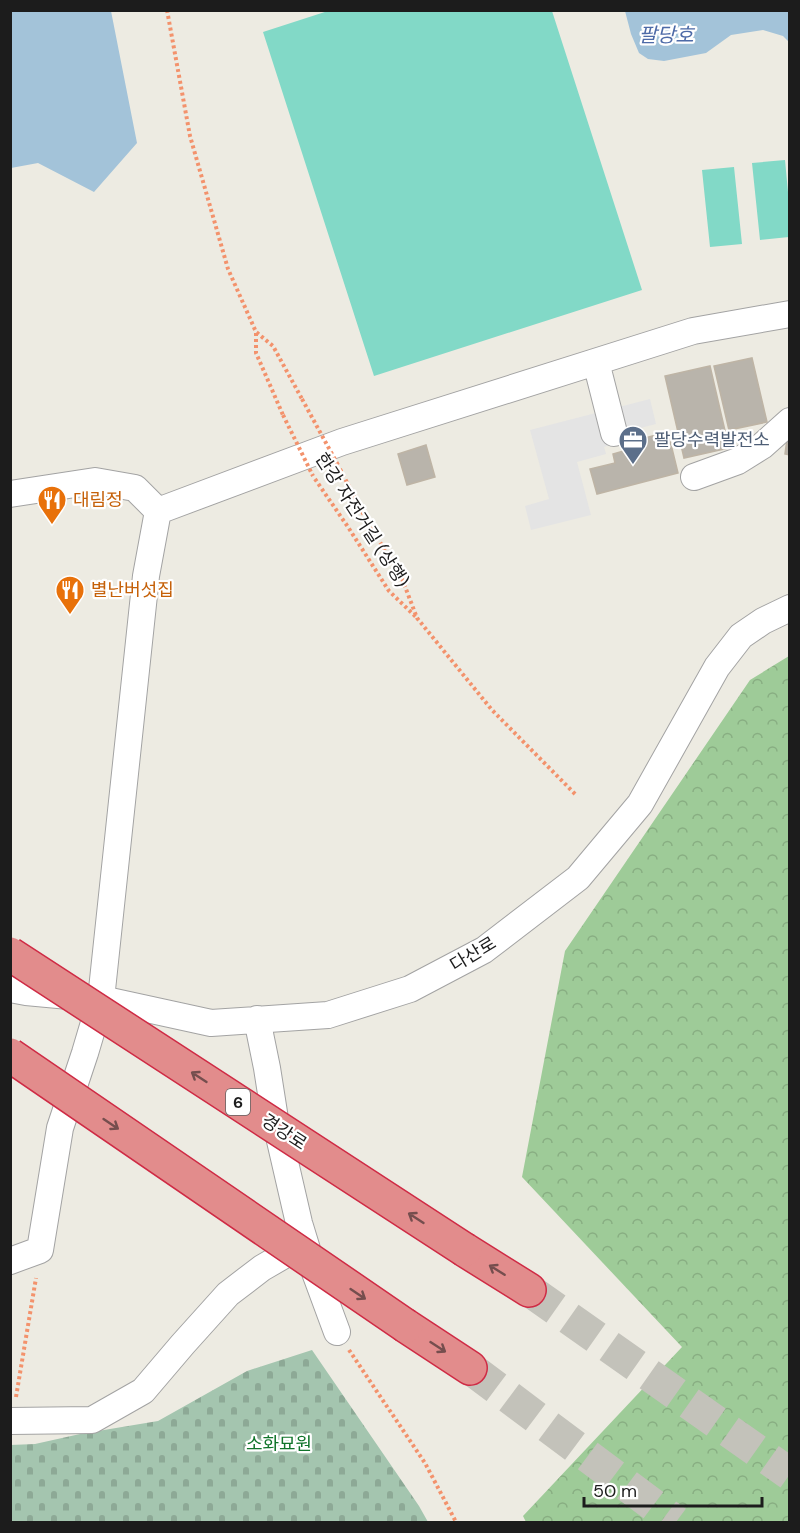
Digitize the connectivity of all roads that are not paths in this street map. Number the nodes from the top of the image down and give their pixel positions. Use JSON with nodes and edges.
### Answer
{"nodes":[{"id":1,"x":789,"y":315,"type":"edge"},
{"id":2,"x":596,"y":362,"type":"junction"},
{"id":3,"x":789,"y":421,"type":"edge"},
{"id":4,"x":614,"y":433,"type":"dead end"},
{"id":5,"x":694,"y":477,"type":"dead end"},
{"id":6,"x":10,"y":494,"type":"edge"},
{"id":7,"x":158,"y":511,"type":"junction"},
{"id":8,"x":789,"y":608,"type":"edge"},
{"id":9,"x":10,"y":954,"type":"edge"},
{"id":10,"x":10,"y":989,"type":"edge"},
{"id":11,"x":101,"y":999,"type":"junction"},
{"id":12,"x":257,"y":1019,"type":"junction"},
{"id":13,"x":10,"y":1055,"type":"edge"},
{"id":14,"x":305,"y":1243,"type":"junction"},
{"id":15,"x":10,"y":1261,"type":"edge"},
{"id":16,"x":529,"y":1290,"type":"tunnel mouth"},
{"id":17,"x":337,"y":1332,"type":"road end"},
{"id":18,"x":470,"y":1368,"type":"tunnel mouth"},
{"id":19,"x":11,"y":1421,"type":"edge"}],
"edges":[{"from":1,"to":2,"type":"street"},
{"from":2,"to":4,"type":"street"},
{"from":2,"to":7,"type":"street"},
{"from":3,"to":5,"type":"street"},
{"from":6,"to":7,"type":"street"},
{"from":7,"to":11,"type":"street"},
{"from":8,"to":12,"type":"street","name":"다산로"},
{"from":16,"to":9,"type":"highway","name":"경강로","number":"6","one_way":true,"bridge":true},
{"from":10,"to":11,"type":"street","name":"다산로"},
{"from":11,"to":12,"type":"street","name":"다산로"},
{"from":11,"to":15,"type":"street"},
{"from":12,"to":14,"type":"street"},
{"from":13,"to":18,"type":"highway","one_way":true,"bridge":true},
{"from":14,"to":17,"type":"street"},
{"from":14,"to":19,"type":"street"}]}
